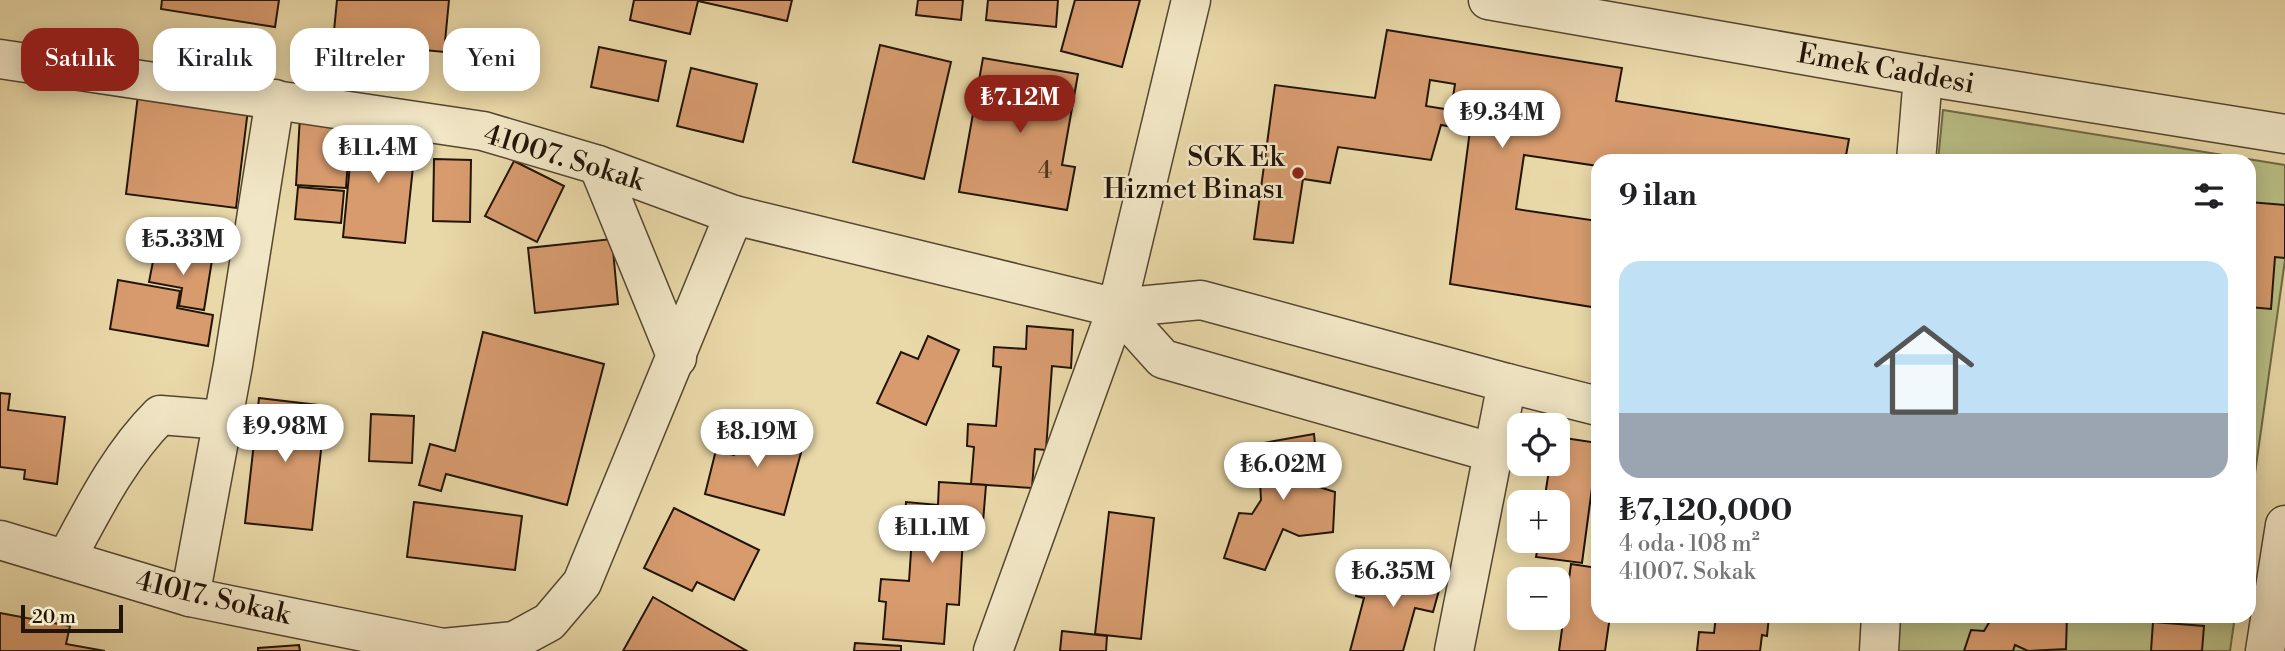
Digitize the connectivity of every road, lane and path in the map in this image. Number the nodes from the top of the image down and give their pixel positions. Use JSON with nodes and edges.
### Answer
{"nodes":[{"id":1,"x":1191,"y":0,"type":"edge"},
{"id":2,"x":1488,"y":0,"type":"edge"},
{"id":3,"x":0,"y":59,"type":"edge"},
{"id":4,"x":1923,"y":76,"type":"junction"},
{"id":5,"x":275,"y":99,"type":"junction"},
{"id":6,"x":2285,"y":134,"type":"edge"},
{"id":7,"x":1917,"y":154,"type":"edge"},
{"id":8,"x":598,"y":165,"type":"junction"},
{"id":9,"x":734,"y":215,"type":"junction"},
{"id":10,"x":1117,"y":308,"type":"junction"},
{"id":11,"x":677,"y":358,"type":"junction"},
{"id":12,"x":1507,"y":383,"type":"junction"},
{"id":13,"x":1591,"y":404,"type":"edge"},
{"id":14,"x":223,"y":420,"type":"junction"},
{"id":15,"x":1494,"y":453,"type":"junction"},
{"id":16,"x":2285,"y":525,"type":"edge"},
{"id":17,"x":0,"y":540,"type":"edge"},
{"id":18,"x":65,"y":559,"type":"junction"},
{"id":19,"x":190,"y":597,"type":"junction"},
{"id":20,"x":1881,"y":623,"type":"edge"},
{"id":21,"x":993,"y":651,"type":"edge"},
{"id":22,"x":1454,"y":651,"type":"edge"},
{"id":23,"x":1879,"y":651,"type":"edge"},
{"id":24,"x":2265,"y":651,"type":"edge"}],
"edges":[{"from":1,"to":10,"type":"street"},
{"from":2,"to":4,"type":"street","name":"Emek Caddesi"},
{"from":3,"to":5,"type":"street","name":"41007. Sokak"},
{"from":4,"to":6,"type":"street","name":"Emek Caddesi"},
{"from":4,"to":7,"type":"street"},
{"from":5,"to":8,"type":"street","name":"41007. Sokak"},
{"from":5,"to":14,"type":"street"},
{"from":8,"to":9,"type":"street","name":"41007. Sokak"},
{"from":8,"to":11,"type":"street"},
{"from":9,"to":10,"type":"street","name":"41007. Sokak"},
{"from":9,"to":11,"type":"street"},
{"from":10,"to":12,"type":"street","name":"41007. Sokak"},
{"from":10,"to":15,"type":"street"},
{"from":10,"to":21,"type":"street"},
{"from":11,"to":19,"type":"street","name":"41017. Sokak"},
{"from":12,"to":13,"type":"street","name":"41007. Sokak"},
{"from":12,"to":15,"type":"street"},
{"from":14,"to":18,"type":"street"},
{"from":14,"to":19,"type":"street"},
{"from":15,"to":22,"type":"street"},
{"from":16,"to":24,"type":"street"},
{"from":17,"to":18,"type":"street","name":"41017. Sokak"},
{"from":18,"to":19,"type":"street","name":"41017. Sokak"},
{"from":20,"to":23,"type":"street"}]}
